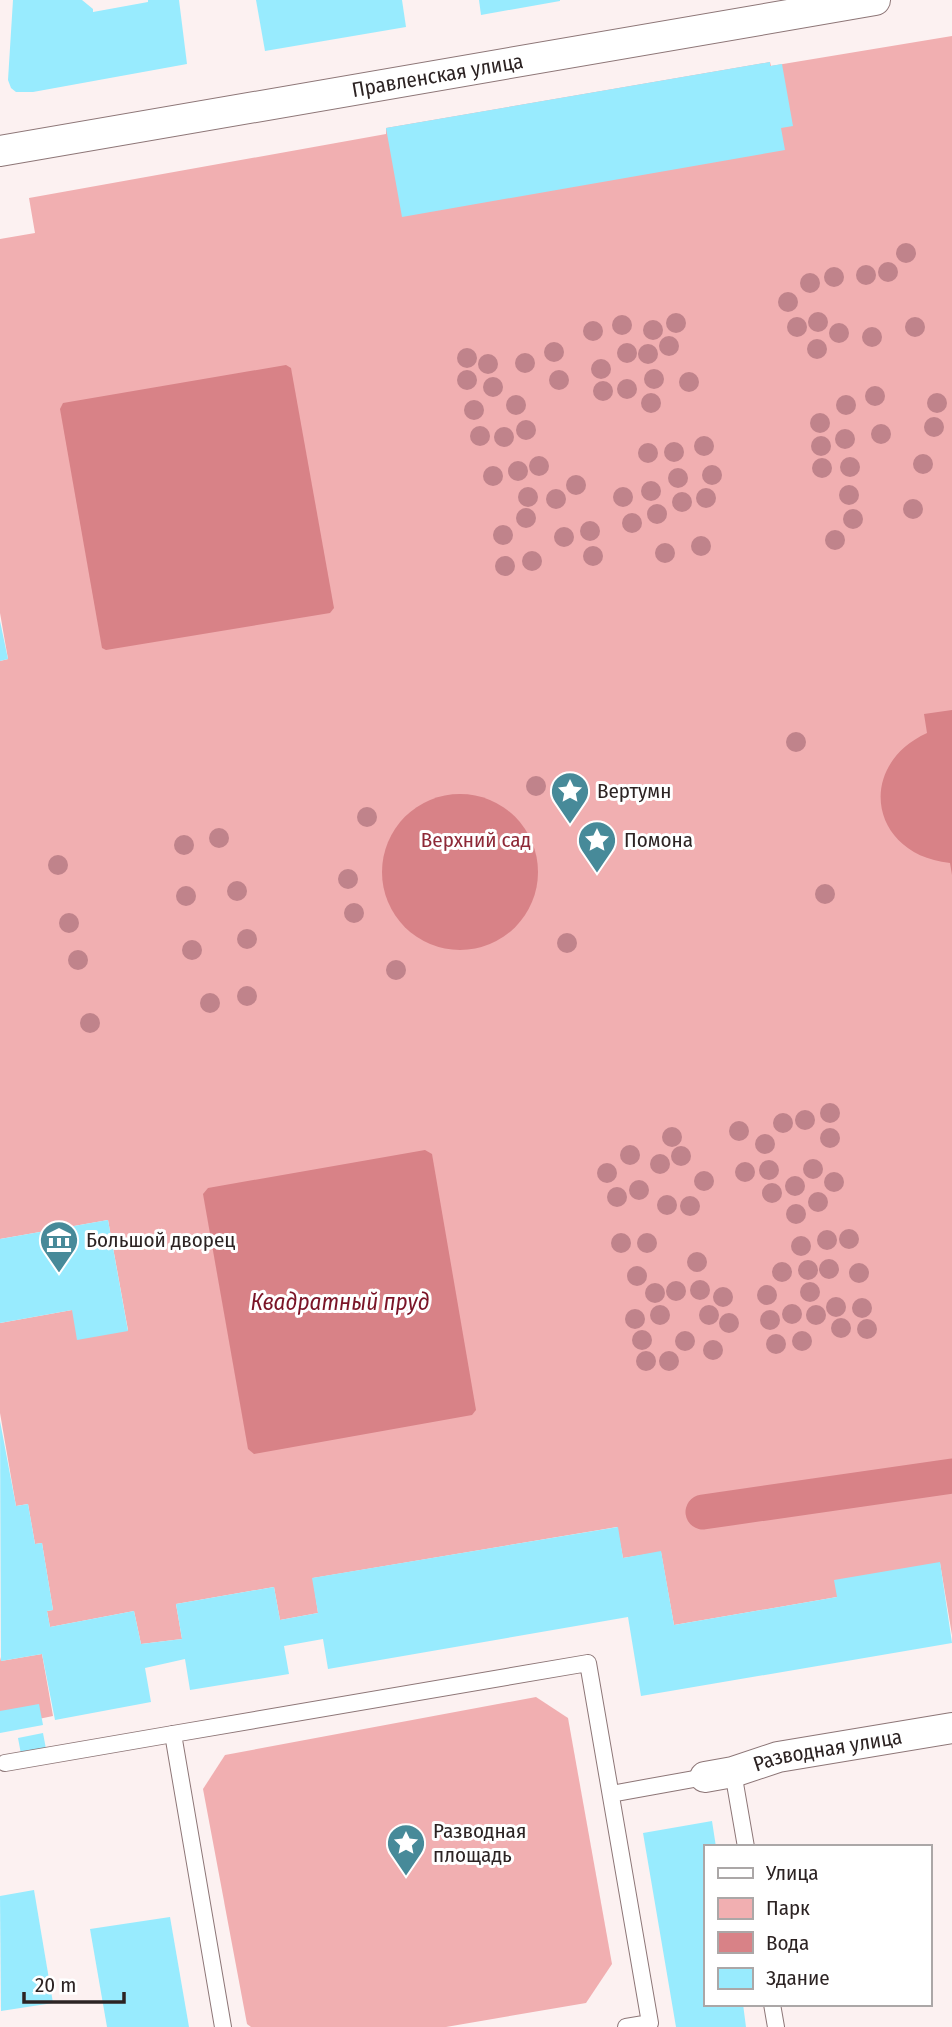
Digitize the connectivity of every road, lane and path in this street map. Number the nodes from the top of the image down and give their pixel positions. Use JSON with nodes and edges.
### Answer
{"nodes":[{"id":1,"x":875,"y":0,"type":"edge"},
{"id":2,"x":772,"y":9,"type":"edge"},
{"id":3,"x":0,"y":150,"type":"edge"},
{"id":4,"x":952,"y":1728,"type":"edge"},
{"id":5,"x":173,"y":1734,"type":"junction"},
{"id":6,"x":5,"y":1763,"type":"dead end"},
{"id":7,"x":719,"y":1775,"type":"junction"},
{"id":8,"x":611,"y":1794,"type":"junction"},
{"id":9,"x":745,"y":1845,"type":"edge"},
{"id":10,"x":772,"y":2006,"type":"edge"},
{"id":11,"x":223,"y":2027,"type":"edge"},
{"id":12,"x":626,"y":2027,"type":"edge"},
{"id":13,"x":776,"y":2027,"type":"edge"}],
"edges":[{"from":1,"to":2,"type":"street","name":"Правленская улица"},
{"from":2,"to":3,"type":"street","name":"Правленская улица"},
{"from":4,"to":7,"type":"street","name":"Разводная улица"},
{"from":5,"to":6,"type":"lane"},
{"from":5,"to":8,"type":"lane"},
{"from":5,"to":11,"type":"lane"},
{"from":7,"to":8,"type":"lane"},
{"from":7,"to":9,"type":"lane"},
{"from":8,"to":12,"type":"lane"},
{"from":10,"to":13,"type":"lane"}]}
